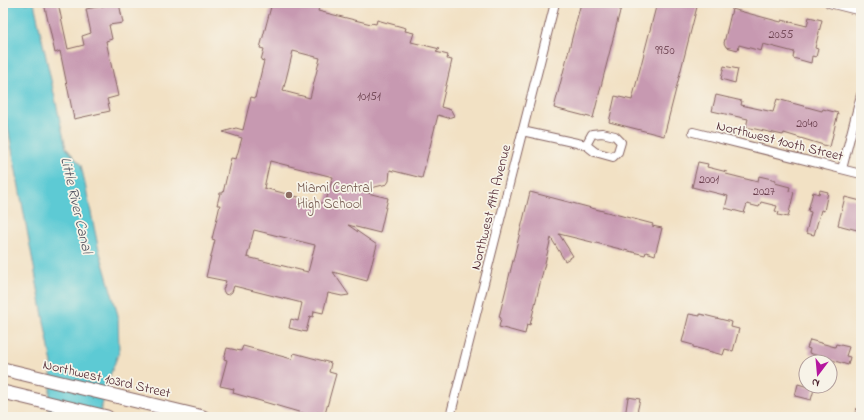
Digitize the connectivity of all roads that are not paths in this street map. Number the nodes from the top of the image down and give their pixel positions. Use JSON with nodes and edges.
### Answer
{"nodes":[{"id":1,"x":555,"y":3,"type":"edge"},
{"id":2,"x":829,"y":3,"type":"edge"},
{"id":3,"x":861,"y":11,"type":"edge"},
{"id":4,"x":861,"y":95,"type":"edge"},
{"id":5,"x":522,"y":131,"type":"junction"},
{"id":6,"x":693,"y":132,"type":"dead end"},
{"id":7,"x":586,"y":145,"type":"dead end"},
{"id":8,"x":842,"y":169,"type":"junction"},
{"id":9,"x":861,"y":174,"type":"edge"},
{"id":10,"x":3,"y":369,"type":"edge"},
{"id":11,"x":3,"y":392,"type":"edge"},
{"id":12,"x":861,"y":410,"type":"edge"},
{"id":13,"x":105,"y":416,"type":"edge"},
{"id":14,"x":203,"y":417,"type":"edge"},
{"id":15,"x":450,"y":417,"type":"edge"},
{"id":16,"x":860,"y":417,"type":"edge"}],
"edges":[{"from":1,"to":5,"type":"street","name":"Northwest 19th Avenue"},
{"from":2,"to":3,"type":"street"},
{"from":4,"to":8,"type":"street"},
{"from":5,"to":7,"type":"street"},
{"from":5,"to":15,"type":"street","name":"Northwest 19th Avenue"},
{"from":6,"to":8,"type":"street","name":"Northwest 100th Street"},
{"from":8,"to":9,"type":"street","name":"Northwest 100th Street"},
{"from":10,"to":14,"type":"main road","name":"Northwest 103rd Street"},
{"from":11,"to":13,"type":"main road"},
{"from":12,"to":16,"type":"street"}]}
